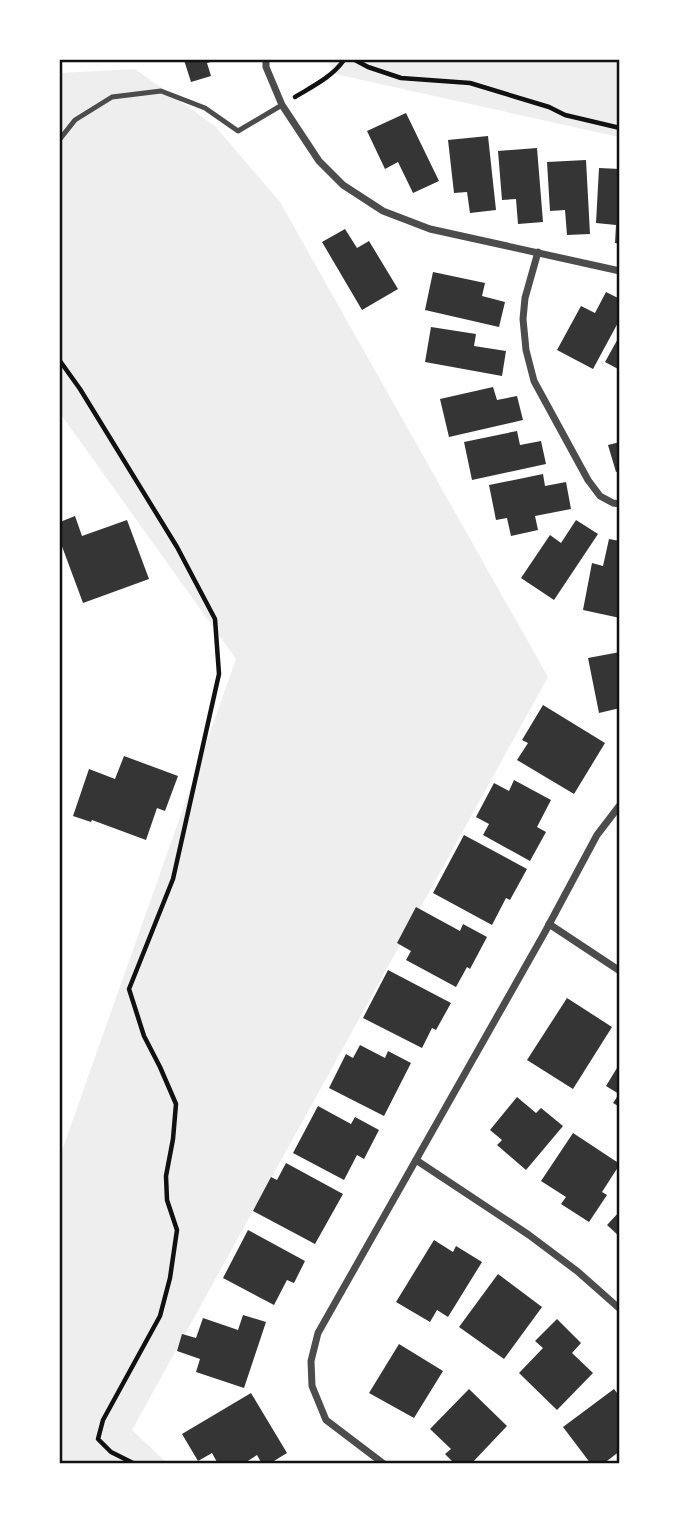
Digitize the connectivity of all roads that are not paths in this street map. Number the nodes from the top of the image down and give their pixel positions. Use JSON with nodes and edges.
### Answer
{"nodes":[{"id":1,"x":265,"y":60,"type":"edge"},
{"id":2,"x":282,"y":105,"type":"junction"},
{"id":3,"x":60,"y":139,"type":"edge"},
{"id":4,"x":538,"y":253,"type":"junction"},
{"id":5,"x":620,"y":271,"type":"edge"},
{"id":6,"x":616,"y":504,"type":"edge"},
{"id":7,"x":620,"y":805,"type":"edge"},
{"id":8,"x":549,"y":925,"type":"junction"},
{"id":9,"x":620,"y":971,"type":"edge"},
{"id":10,"x":416,"y":1160,"type":"junction"},
{"id":11,"x":620,"y":1308,"type":"edge"},
{"id":12,"x":384,"y":1464,"type":"edge"}],
"edges":[{"from":1,"to":2,"type":"street"},
{"from":2,"to":3,"type":"lane"},
{"from":2,"to":4,"type":"street"},
{"from":4,"to":5,"type":"street"},
{"from":4,"to":6,"type":"street"},
{"from":7,"to":8,"type":"street"},
{"from":8,"to":9,"type":"street"},
{"from":8,"to":10,"type":"street"},
{"from":10,"to":11,"type":"street"},
{"from":10,"to":12,"type":"street"}]}
